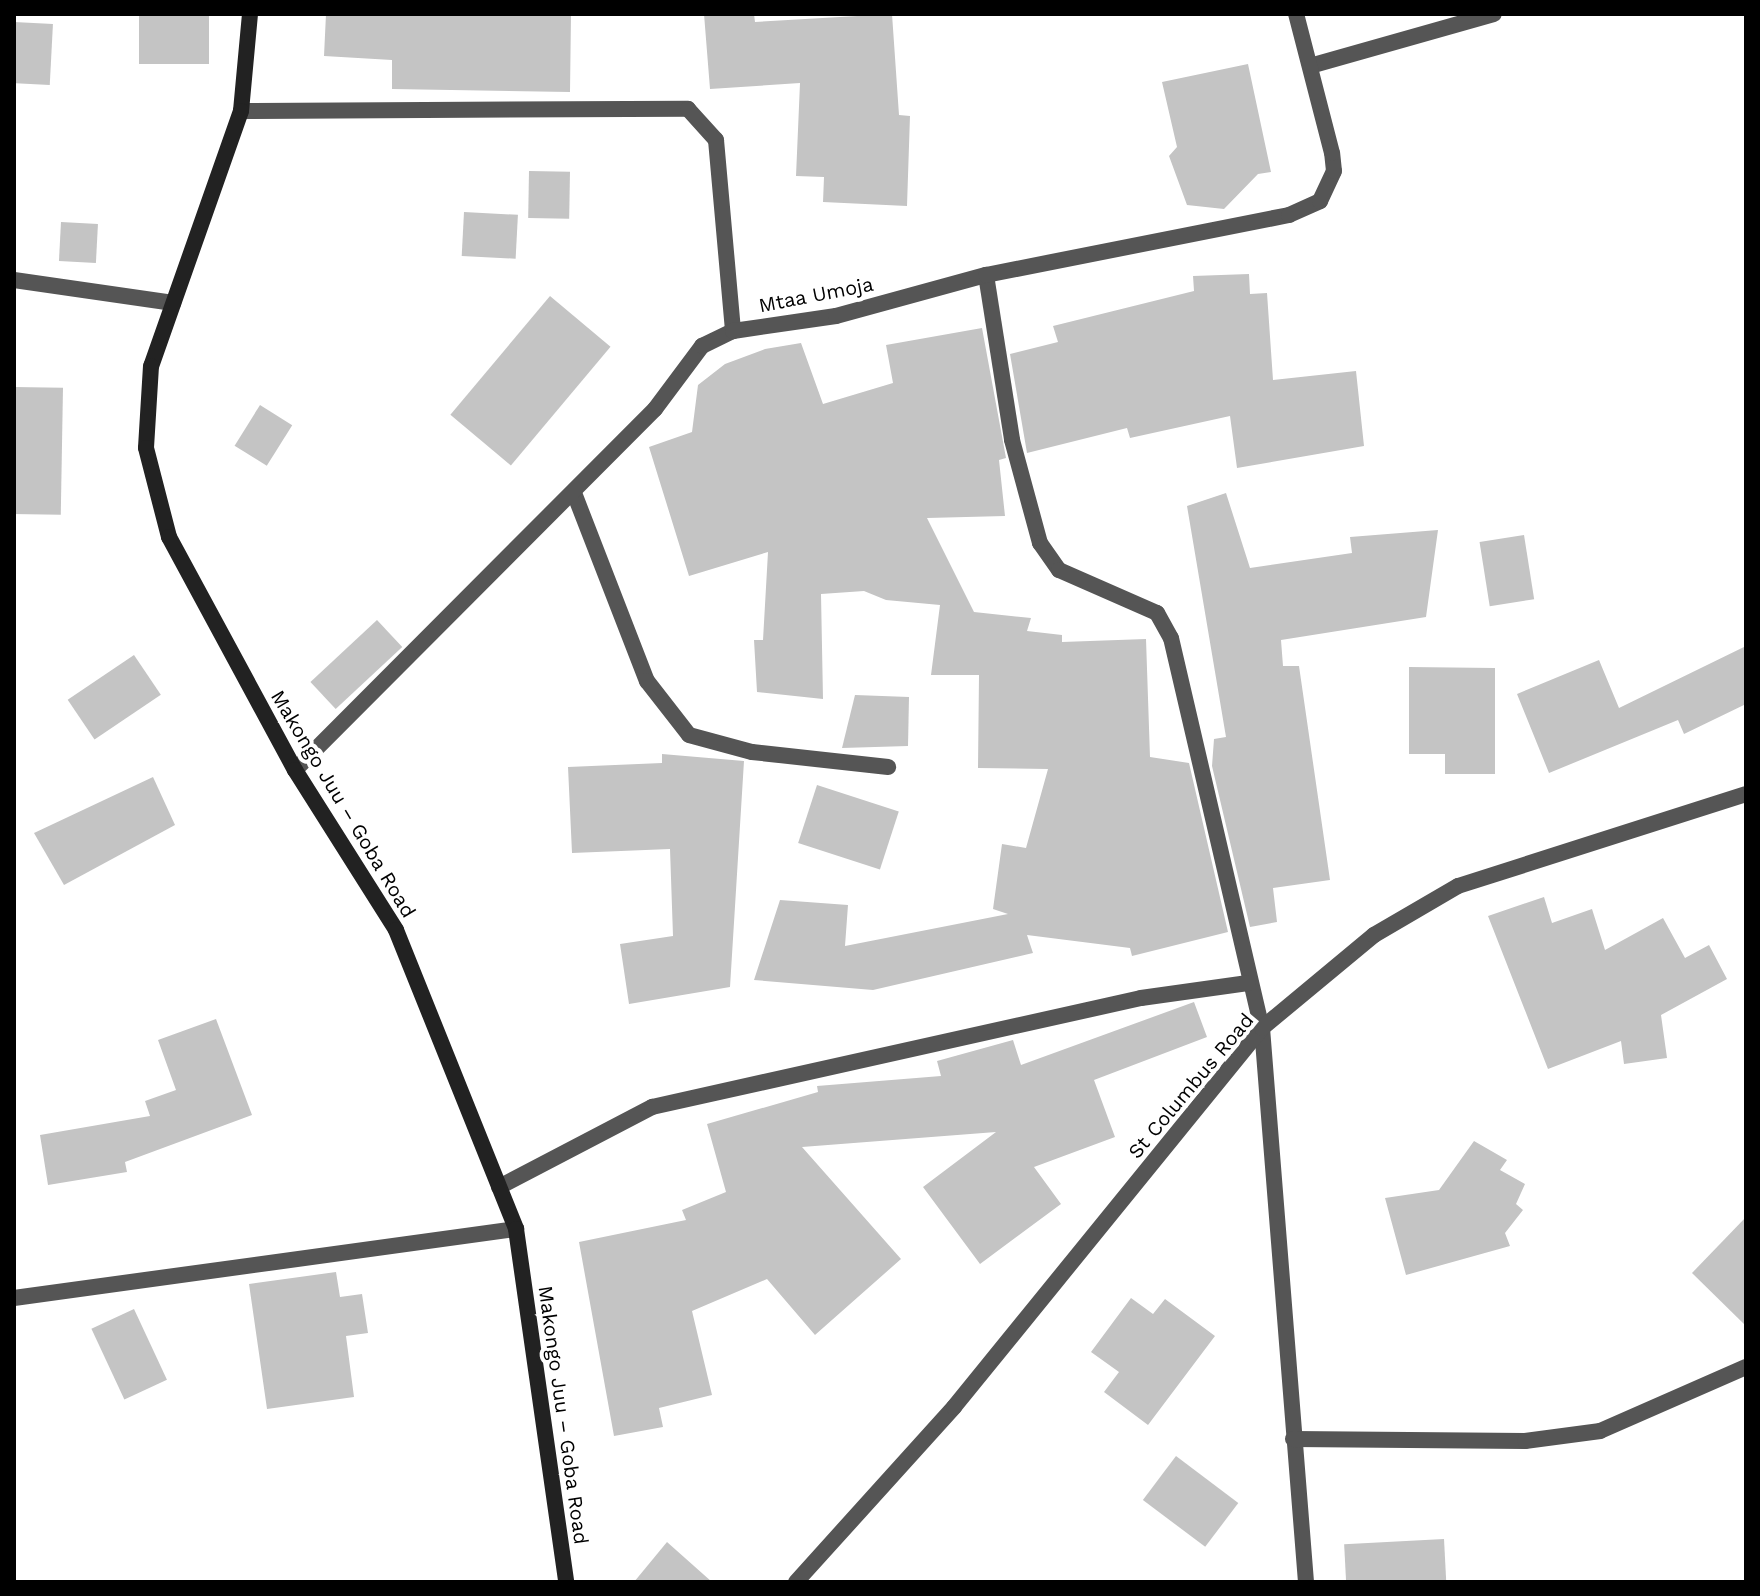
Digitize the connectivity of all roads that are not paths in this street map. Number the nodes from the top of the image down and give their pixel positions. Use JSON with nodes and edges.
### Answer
{"nodes":[{"id":1,"x":250,"y":14,"type":"edge"},
{"id":2,"x":1296,"y":14,"type":"edge"},
{"id":3,"x":1494,"y":14,"type":"edge"},
{"id":4,"x":1310,"y":66,"type":"junction"},
{"id":5,"x":241,"y":111,"type":"junction"},
{"id":6,"x":986,"y":275,"type":"junction"},
{"id":7,"x":14,"y":280,"type":"edge"},
{"id":8,"x":173,"y":303,"type":"junction"},
{"id":9,"x":733,"y":331,"type":"junction"},
{"id":10,"x":574,"y":493,"type":"junction"},
{"id":11,"x":888,"y":767,"type":"dead end"},
{"id":12,"x":295,"y":770,"type":"junction"},
{"id":13,"x":1746,"y":794,"type":"edge"},
{"id":14,"x":1248,"y":983,"type":"junction"},
{"id":15,"x":1262,"y":1028,"type":"junction"},
{"id":16,"x":499,"y":1187,"type":"junction"},
{"id":17,"x":516,"y":1229,"type":"junction"},
{"id":18,"x":14,"y":1298,"type":"edge"},
{"id":19,"x":1746,"y":1367,"type":"edge"},
{"id":20,"x":1293,"y":1439,"type":"junction"},
{"id":21,"x":566,"y":1582,"type":"edge"},
{"id":22,"x":796,"y":1582,"type":"edge"},
{"id":23,"x":1306,"y":1582,"type":"edge"}],
"edges":[{"from":1,"to":5,"type":"street","name":"Makongo Juu – Goba Road"},
{"from":2,"to":4,"type":"street","name":"Mtaa Umoja"},
{"from":3,"to":4,"type":"street"},
{"from":4,"to":6,"type":"street","name":"Mtaa Umoja"},
{"from":5,"to":8,"type":"street","name":"Makongo Juu – Goba Road"},
{"from":5,"to":9,"type":"street"},
{"from":6,"to":9,"type":"street","name":"Mtaa Umoja"},
{"from":6,"to":14,"type":"street"},
{"from":7,"to":8,"type":"street"},
{"from":8,"to":12,"type":"street","name":"Makongo Juu – Goba Road"},
{"from":9,"to":10,"type":"street","name":"Mtaa Umoja"},
{"from":10,"to":11,"type":"street"},
{"from":10,"to":12,"type":"street","name":"Mtaa Umoja"},
{"from":12,"to":16,"type":"street","name":"Makongo Juu – Goba Road"},
{"from":13,"to":15,"type":"street","name":"St Columbus Road"},
{"from":14,"to":15,"type":"street"},
{"from":14,"to":16,"type":"street"},
{"from":15,"to":20,"type":"street"},
{"from":15,"to":22,"type":"street","name":"St Columbus Road"},
{"from":16,"to":17,"type":"street","name":"Makongo Juu – Goba Road"},
{"from":17,"to":18,"type":"street"},
{"from":17,"to":21,"type":"street","name":"Makongo Juu – Goba Road"},
{"from":19,"to":20,"type":"street"},
{"from":20,"to":23,"type":"street"}]}
